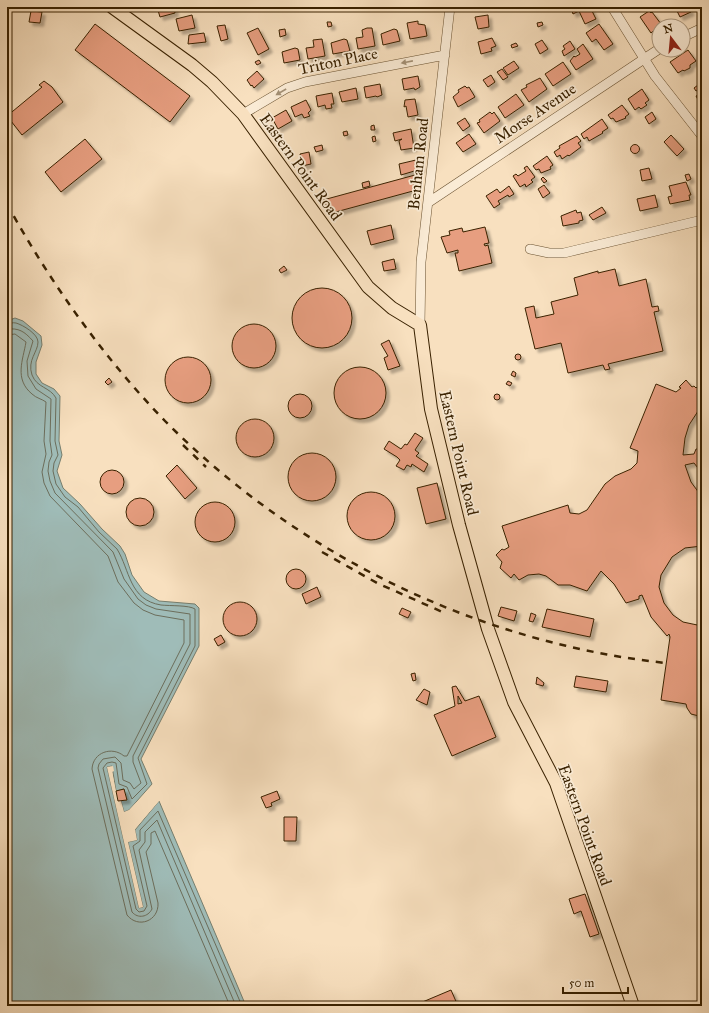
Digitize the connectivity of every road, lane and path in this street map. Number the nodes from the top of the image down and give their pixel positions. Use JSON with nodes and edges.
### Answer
{"nodes":[{"id":1,"x":112,"y":7,"type":"edge"},
{"id":2,"x":450,"y":7,"type":"edge"},
{"id":3,"x":612,"y":7,"type":"edge"},
{"id":4,"x":702,"y":28,"type":"edge"},
{"id":5,"x":691,"y":33,"type":"edge"},
{"id":6,"x":651,"y":54,"type":"edge"},
{"id":7,"x":445,"y":55,"type":"junction"},
{"id":8,"x":644,"y":58,"type":"junction"},
{"id":9,"x":243,"y":114,"type":"junction"},
{"id":10,"x":702,"y":136,"type":"edge"},
{"id":11,"x":429,"y":202,"type":"junction"},
{"id":12,"x":702,"y":220,"type":"edge"},
{"id":13,"x":530,"y":249,"type":"dead end"},
{"id":14,"x":420,"y":325,"type":"junction"},
{"id":15,"x":632,"y":1006,"type":"edge"}],
"edges":[{"from":1,"to":9,"type":"main road","name":"Eastern Point Road"},
{"from":2,"to":7,"type":"street","name":"Benham Road"},
{"from":3,"to":8,"type":"street"},
{"from":4,"to":5,"type":"street"},
{"from":6,"to":8,"type":"street","name":"Morse Avenue"},
{"from":7,"to":9,"type":"street","name":"Triton Place","one_way":true},
{"from":7,"to":11,"type":"street","name":"Benham Road"},
{"from":8,"to":10,"type":"street"},
{"from":8,"to":11,"type":"street","name":"Morse Avenue"},
{"from":9,"to":14,"type":"main road","name":"Eastern Point Road"},
{"from":11,"to":14,"type":"street","name":"Benham Road"},
{"from":12,"to":13,"type":"street"},
{"from":14,"to":15,"type":"main road","name":"Eastern Point Road"}]}
